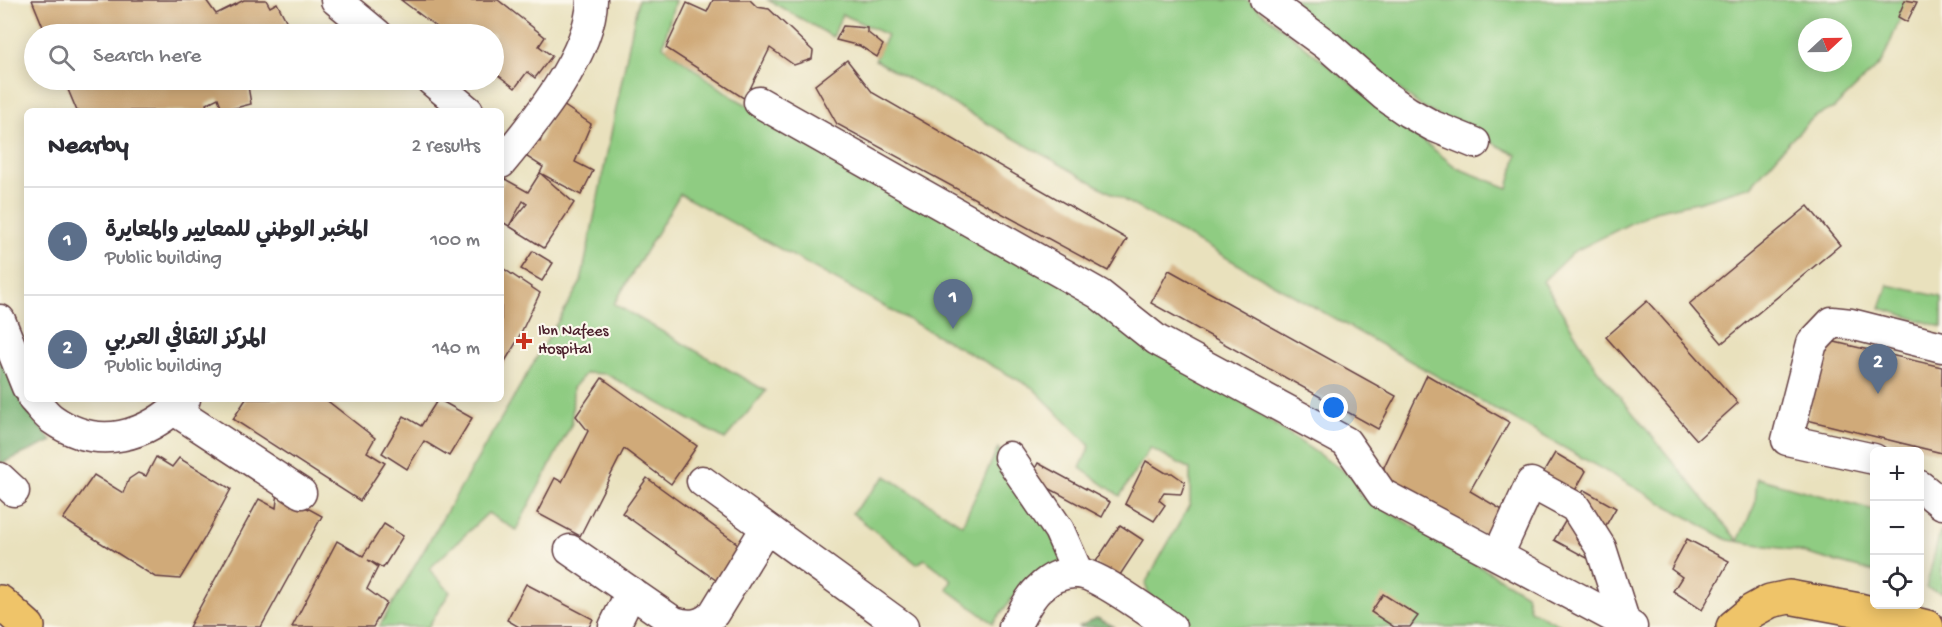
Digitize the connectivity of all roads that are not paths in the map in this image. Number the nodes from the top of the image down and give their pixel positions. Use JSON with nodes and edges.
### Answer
{"nodes":[{"id":1,"x":336,"y":0,"type":"edge"},
{"id":2,"x":592,"y":0,"type":"edge"},
{"id":3,"x":1265,"y":0,"type":"edge"},
{"id":4,"x":365,"y":24,"type":"edge"},
{"id":5,"x":443,"y":90,"type":"edge"},
{"id":6,"x":759,"y":102,"type":"dead end"},
{"id":7,"x":464,"y":108,"type":"edge"},
{"id":8,"x":1475,"y":143,"type":"dead end"},
{"id":9,"x":505,"y":150,"type":"edge"},
{"id":10,"x":0,"y":320,"type":"edge"},
{"id":11,"x":1942,"y":347,"type":"edge"},
{"id":12,"x":24,"y":380,"type":"edge"},
{"id":13,"x":36,"y":402,"type":"edge"},
{"id":14,"x":182,"y":402,"type":"edge"},
{"id":15,"x":1009,"y":457,"type":"dead end"},
{"id":16,"x":1870,"y":458,"type":"edge"},
{"id":17,"x":702,"y":481,"type":"dead end"},
{"id":18,"x":1924,"y":489,"type":"edge"},
{"id":19,"x":302,"y":493,"type":"dead end"},
{"id":20,"x":1942,"y":504,"type":"edge"},
{"id":21,"x":766,"y":528,"type":"junction"},
{"id":22,"x":570,"y":550,"type":"dead end"},
{"id":23,"x":1498,"y":555,"type":"junction"},
{"id":24,"x":1078,"y":573,"type":"junction"},
{"id":25,"x":631,"y":592,"type":"junction"},
{"id":26,"x":0,"y":602,"type":"edge"},
{"id":27,"x":1629,"y":625,"type":"edge"},
{"id":28,"x":28,"y":627,"type":"edge"},
{"id":29,"x":614,"y":627,"type":"edge"},
{"id":30,"x":903,"y":627,"type":"edge"},
{"id":31,"x":1014,"y":627,"type":"edge"},
{"id":32,"x":1170,"y":627,"type":"edge"},
{"id":33,"x":1733,"y":627,"type":"edge"},
{"id":34,"x":1927,"y":627,"type":"edge"}],
"edges":[{"from":1,"to":4,"type":"street"},
{"from":2,"to":9,"type":"street"},
{"from":3,"to":8,"type":"street"},
{"from":5,"to":7,"type":"street"},
{"from":6,"to":23,"type":"street"},
{"from":10,"to":12,"type":"street"},
{"from":11,"to":16,"type":"street"},
{"from":13,"to":14,"type":"street"},
{"from":14,"to":19,"type":"street"},
{"from":15,"to":24,"type":"street"},
{"from":17,"to":21,"type":"street"},
{"from":18,"to":20,"type":"street"},
{"from":21,"to":25,"type":"street"},
{"from":21,"to":30,"type":"street"},
{"from":22,"to":25,"type":"street"},
{"from":23,"to":27,"type":"street"},
{"from":23,"to":27,"type":"street"},
{"from":24,"to":31,"type":"street"},
{"from":24,"to":32,"type":"street"},
{"from":25,"to":29,"type":"street"},
{"from":26,"to":28,"type":"main road"},
{"from":33,"to":34,"type":"main road"}]}
